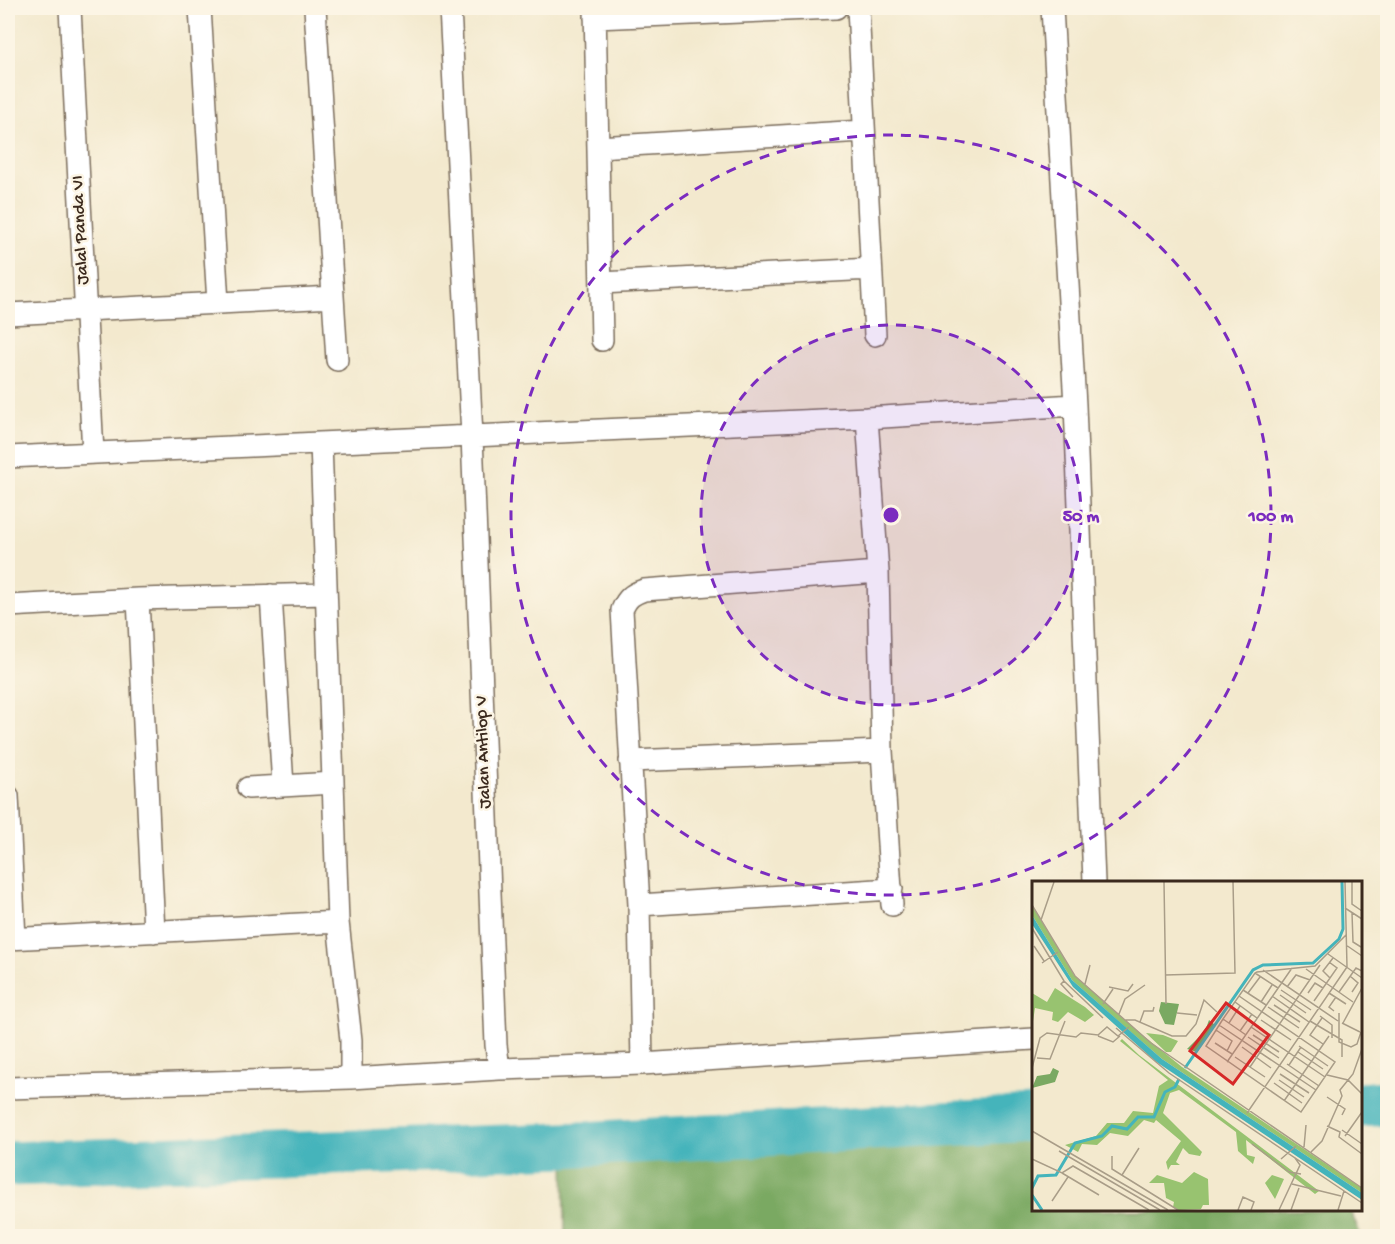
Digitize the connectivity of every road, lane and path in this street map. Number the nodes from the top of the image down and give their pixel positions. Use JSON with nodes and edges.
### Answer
{"nodes":[{"id":1,"x":70,"y":8,"type":"edge"},
{"id":2,"x":200,"y":8,"type":"edge"},
{"id":3,"x":315,"y":8,"type":"edge"},
{"id":4,"x":450,"y":8,"type":"edge"},
{"id":5,"x":836,"y":8,"type":"edge"},
{"id":6,"x":858,"y":8,"type":"edge"},
{"id":7,"x":1052,"y":8,"type":"edge"},
{"id":8,"x":595,"y":13,"type":"edge"},
{"id":9,"x":863,"y":131,"type":"junction"},
{"id":10,"x":598,"y":147,"type":"junction"},
{"id":11,"x":871,"y":269,"type":"junction"},
{"id":12,"x":601,"y":283,"type":"junction"},
{"id":13,"x":333,"y":297,"type":"junction"},
{"id":14,"x":218,"y":303,"type":"junction"},
{"id":15,"x":86,"y":310,"type":"junction"},
{"id":16,"x":8,"y":314,"type":"edge"},
{"id":17,"x":875,"y":335,"type":"dead end"},
{"id":18,"x":602,"y":340,"type":"dead end"},
{"id":19,"x":337,"y":360,"type":"dead end"},
{"id":20,"x":1075,"y":405,"type":"junction"},
{"id":21,"x":867,"y":418,"type":"junction"},
{"id":22,"x":472,"y":436,"type":"junction"},
{"id":23,"x":321,"y":443,"type":"junction"},
{"id":24,"x":93,"y":453,"type":"junction"},
{"id":25,"x":8,"y":457,"type":"edge"},
{"id":26,"x":878,"y":572,"type":"junction"},
{"id":27,"x":325,"y":594,"type":"junction"},
{"id":28,"x":271,"y":595,"type":"junction"},
{"id":29,"x":138,"y":599,"type":"junction"},
{"id":30,"x":8,"y":606,"type":"edge"},
{"id":31,"x":882,"y":751,"type":"junction"},
{"id":32,"x":630,"y":761,"type":"junction"},
{"id":33,"x":333,"y":783,"type":"junction"},
{"id":34,"x":283,"y":786,"type":"junction"},
{"id":35,"x":248,"y":788,"type":"dead end"},
{"id":36,"x":8,"y":796,"type":"edge"},
{"id":37,"x":1094,"y":881,"type":"edge"},
{"id":38,"x":639,"y":905,"type":"junction"},
{"id":39,"x":338,"y":922,"type":"junction"},
{"id":40,"x":154,"y":932,"type":"junction"},
{"id":41,"x":11,"y":939,"type":"edge"},
{"id":42,"x":1032,"y":1039,"type":"edge"},
{"id":43,"x":642,"y":1064,"type":"junction"},
{"id":44,"x":499,"y":1068,"type":"junction"},
{"id":45,"x":351,"y":1078,"type":"junction"},
{"id":46,"x":8,"y":1088,"type":"edge"}],
"edges":[{"from":1,"to":15,"type":"street","name":"Jalal Panda VI"},
{"from":2,"to":14,"type":"street"},
{"from":3,"to":13,"type":"street"},
{"from":4,"to":22,"type":"street","name":"Jalan Antilop V"},
{"from":5,"to":8,"type":"street"},
{"from":6,"to":9,"type":"street"},
{"from":7,"to":20,"type":"street"},
{"from":8,"to":10,"type":"street"},
{"from":9,"to":10,"type":"street"},
{"from":9,"to":11,"type":"street"},
{"from":10,"to":12,"type":"street"},
{"from":11,"to":12,"type":"street"},
{"from":11,"to":17,"type":"street"},
{"from":12,"to":18,"type":"street"},
{"from":13,"to":14,"type":"street"},
{"from":13,"to":19,"type":"street"},
{"from":14,"to":15,"type":"street"},
{"from":15,"to":16,"type":"street"},
{"from":15,"to":24,"type":"street","name":"Jalal Panda VI"},
{"from":20,"to":21,"type":"street"},
{"from":20,"to":37,"type":"street"},
{"from":21,"to":22,"type":"street"},
{"from":21,"to":26,"type":"street"},
{"from":22,"to":23,"type":"street"},
{"from":22,"to":44,"type":"street","name":"Jalan Antilop V"},
{"from":23,"to":24,"type":"street"},
{"from":23,"to":27,"type":"street"},
{"from":24,"to":25,"type":"street"},
{"from":26,"to":31,"type":"street"},
{"from":26,"to":32,"type":"street"},
{"from":27,"to":28,"type":"street"},
{"from":27,"to":33,"type":"street"},
{"from":28,"to":29,"type":"street"},
{"from":28,"to":34,"type":"street"},
{"from":29,"to":30,"type":"street"},
{"from":29,"to":40,"type":"street"},
{"from":31,"to":32,"type":"street"},
{"from":31,"to":38,"type":"street"},
{"from":32,"to":38,"type":"street"},
{"from":33,"to":34,"type":"street"},
{"from":33,"to":39,"type":"street"},
{"from":34,"to":35,"type":"street"},
{"from":36,"to":41,"type":"street"},
{"from":38,"to":43,"type":"street"},
{"from":39,"to":40,"type":"street"},
{"from":39,"to":45,"type":"street"},
{"from":40,"to":41,"type":"street"},
{"from":42,"to":43,"type":"street"},
{"from":43,"to":44,"type":"street"},
{"from":44,"to":45,"type":"street"},
{"from":45,"to":46,"type":"street"}]}
